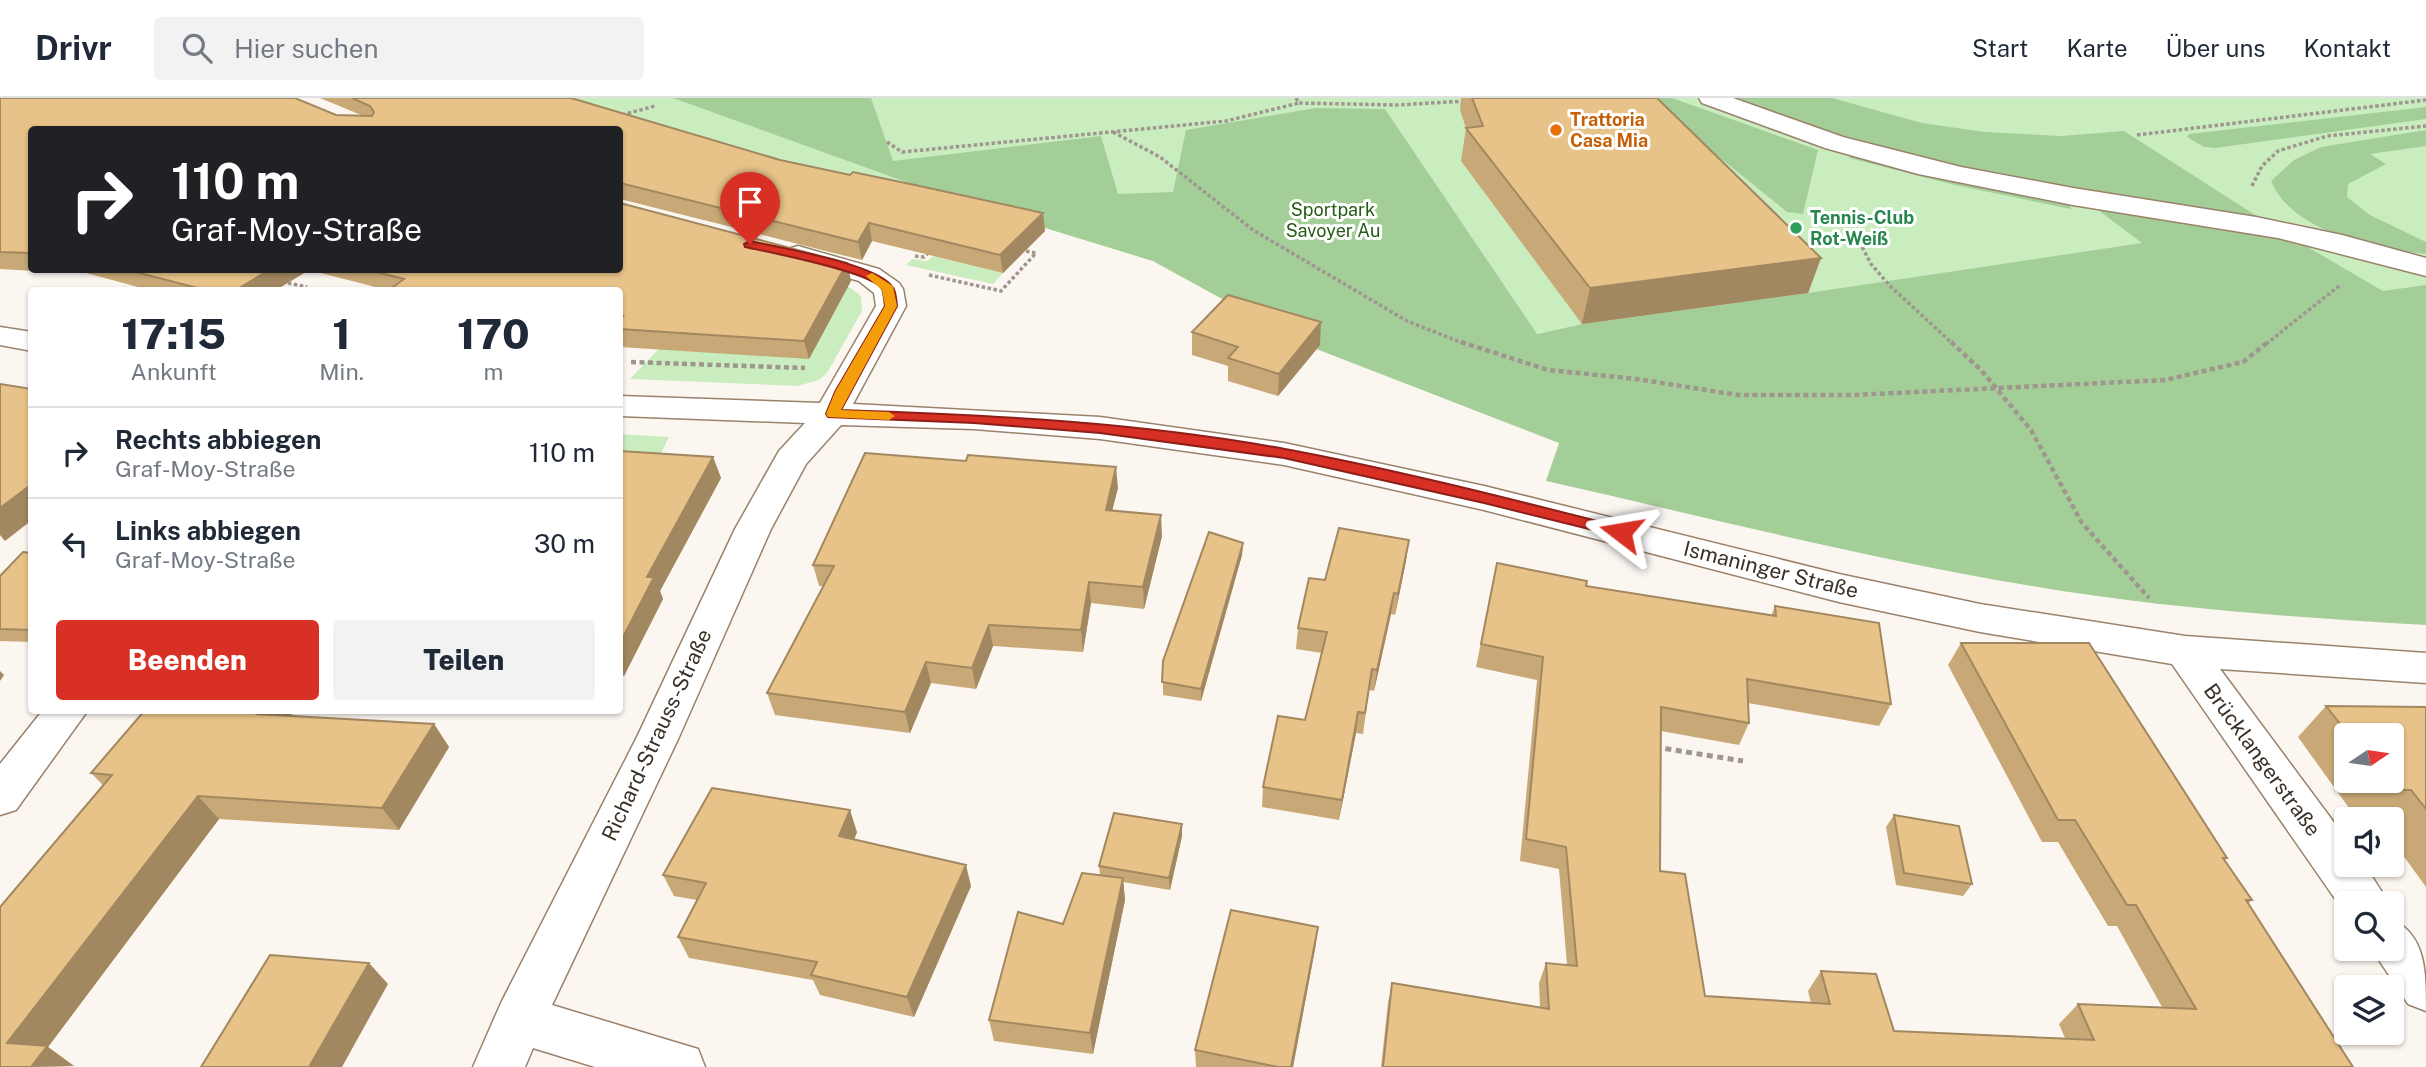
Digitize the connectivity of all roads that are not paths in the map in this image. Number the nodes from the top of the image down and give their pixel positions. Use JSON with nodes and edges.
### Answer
{"nodes":[{"id":1,"x":1711,"y":98,"type":"edge"},
{"id":2,"x":772,"y":249,"type":"edge"},
{"id":3,"x":2426,"y":267,"type":"edge"},
{"id":4,"x":0,"y":336,"type":"edge"},
{"id":5,"x":28,"y":341,"type":"edge"},
{"id":6,"x":623,"y":406,"type":"edge"},
{"id":7,"x":832,"y":414,"type":"junction"},
{"id":8,"x":2185,"y":651,"type":"junction"},
{"id":9,"x":2426,"y":668,"type":"edge"},
{"id":10,"x":64,"y":714,"type":"edge"},
{"id":11,"x":0,"y":797,"type":"edge"},
{"id":12,"x":2356,"y":891,"type":"edge"},
{"id":13,"x":2404,"y":958,"type":"edge"},
{"id":14,"x":2426,"y":988,"type":"edge"},
{"id":15,"x":519,"y":1020,"type":"junction"},
{"id":16,"x":499,"y":1067,"type":"edge"},
{"id":17,"x":679,"y":1067,"type":"edge"}],
"edges":[{"from":1,"to":3,"type":"street"},
{"from":2,"to":7,"type":"street","name":"Richard-Strauss-Straße"},
{"from":4,"to":5,"type":"street"},
{"from":6,"to":7,"type":"street","name":"Ismaninger Straße"},
{"from":7,"to":8,"type":"street","name":"Ismaninger Straße"},
{"from":7,"to":15,"type":"street","name":"Richard-Strauss-Straße"},
{"from":8,"to":9,"type":"street","name":"Ismaninger Straße"},
{"from":8,"to":12,"type":"street","name":"Brücklangerstraße"},
{"from":10,"to":11,"type":"street"},
{"from":13,"to":14,"type":"street"},
{"from":15,"to":16,"type":"street","name":"Richard-Strauss-Straße"},
{"from":15,"to":17,"type":"street"}]}
